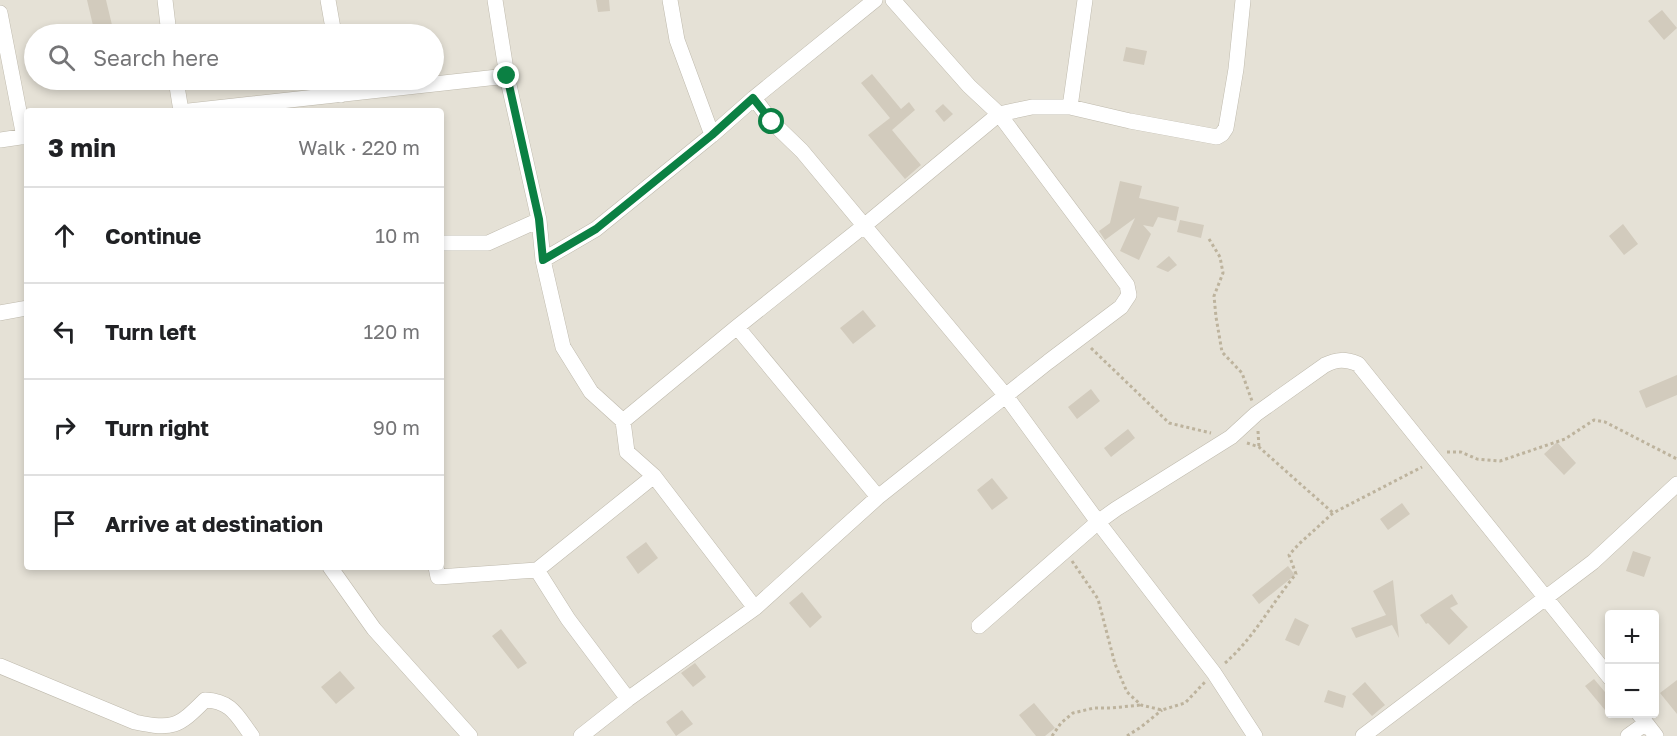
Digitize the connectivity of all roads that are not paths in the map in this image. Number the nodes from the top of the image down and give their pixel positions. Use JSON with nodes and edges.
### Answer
{"nodes":[{"id":1,"x":165,"y":0,"type":"edge"},
{"id":2,"x":328,"y":0,"type":"edge"},
{"id":3,"x":495,"y":0,"type":"edge"},
{"id":4,"x":670,"y":0,"type":"edge"},
{"id":5,"x":875,"y":0,"type":"edge"},
{"id":6,"x":893,"y":0,"type":"edge"},
{"id":7,"x":1084,"y":0,"type":"edge"},
{"id":8,"x":1243,"y":0,"type":"edge"},
{"id":9,"x":0,"y":13,"type":"edge"},
{"id":10,"x":168,"y":24,"type":"edge"},
{"id":11,"x":332,"y":24,"type":"edge"},
{"id":12,"x":507,"y":76,"type":"junction"},
{"id":13,"x":444,"y":80,"type":"edge"},
{"id":14,"x":178,"y":90,"type":"edge"},
{"id":15,"x":321,"y":90,"type":"edge"},
{"id":16,"x":753,"y":98,"type":"junction"},
{"id":17,"x":1070,"y":107,"type":"junction"},
{"id":18,"x":181,"y":108,"type":"edge"},
{"id":19,"x":208,"y":108,"type":"edge"},
{"id":20,"x":999,"y":114,"type":"junction"},
{"id":21,"x":24,"y":132,"type":"edge"},
{"id":22,"x":712,"y":135,"type":"junction"},
{"id":23,"x":24,"y":137,"type":"edge"},
{"id":24,"x":0,"y":140,"type":"edge"},
{"id":25,"x":539,"y":219,"type":"junction"},
{"id":26,"x":865,"y":225,"type":"junction"},
{"id":27,"x":444,"y":243,"type":"edge"},
{"id":28,"x":543,"y":260,"type":"junction"},
{"id":29,"x":24,"y":309,"type":"edge"},
{"id":30,"x":0,"y":313,"type":"edge"},
{"id":31,"x":737,"y":327,"type":"junction"},
{"id":32,"x":1006,"y":396,"type":"junction"},
{"id":33,"x":623,"y":421,"type":"junction"},
{"id":34,"x":654,"y":476,"type":"junction"},
{"id":35,"x":1674,"y":492,"type":"edge"},
{"id":36,"x":878,"y":497,"type":"junction"},
{"id":37,"x":1098,"y":522,"type":"junction"},
{"id":38,"x":332,"y":570,"type":"edge"},
{"id":39,"x":437,"y":570,"type":"edge"},
{"id":40,"x":537,"y":570,"type":"junction"},
{"id":41,"x":1544,"y":598,"type":"junction"},
{"id":42,"x":754,"y":608,"type":"junction"},
{"id":43,"x":979,"y":626,"type":"dead end"},
{"id":44,"x":0,"y":666,"type":"edge"},
{"id":45,"x":1605,"y":672,"type":"edge"},
{"id":46,"x":628,"y":699,"type":"junction"},
{"id":47,"x":1643,"y":718,"type":"edge"},
{"id":48,"x":252,"y":736,"type":"edge"},
{"id":49,"x":470,"y":736,"type":"edge"},
{"id":50,"x":581,"y":736,"type":"edge"},
{"id":51,"x":1255,"y":736,"type":"edge"},
{"id":52,"x":1363,"y":736,"type":"edge"},
{"id":53,"x":1628,"y":736,"type":"edge"},
{"id":54,"x":1656,"y":736,"type":"edge"}],
"edges":[{"from":1,"to":10,"type":"street"},
{"from":2,"to":11,"type":"street"},
{"from":3,"to":12,"type":"street"},
{"from":4,"to":22,"type":"street"},
{"from":5,"to":16,"type":"street"},
{"from":6,"to":20,"type":"street"},
{"from":7,"to":17,"type":"street"},
{"from":8,"to":17,"type":"street"},
{"from":9,"to":21,"type":"street"},
{"from":12,"to":13,"type":"street"},
{"from":12,"to":25,"type":"street"},
{"from":14,"to":18,"type":"street"},
{"from":15,"to":19,"type":"street"},
{"from":16,"to":22,"type":"street"},
{"from":16,"to":26,"type":"street"},
{"from":17,"to":20,"type":"street"},
{"from":20,"to":26,"type":"street"},
{"from":20,"to":32,"type":"street"},
{"from":22,"to":28,"type":"street"},
{"from":23,"to":24,"type":"street"},
{"from":25,"to":27,"type":"street"},
{"from":25,"to":28,"type":"street"},
{"from":26,"to":31,"type":"street"},
{"from":26,"to":32,"type":"street"},
{"from":28,"to":33,"type":"street"},
{"from":29,"to":30,"type":"street"},
{"from":31,"to":33,"type":"street"},
{"from":31,"to":36,"type":"street"},
{"from":32,"to":36,"type":"street"},
{"from":32,"to":37,"type":"street"},
{"from":33,"to":34,"type":"street"},
{"from":34,"to":40,"type":"street"},
{"from":34,"to":42,"type":"street"},
{"from":35,"to":41,"type":"street"},
{"from":36,"to":42,"type":"street"},
{"from":37,"to":41,"type":"street"},
{"from":37,"to":43,"type":"street"},
{"from":37,"to":51,"type":"street"},
{"from":38,"to":49,"type":"street"},
{"from":39,"to":40,"type":"street"},
{"from":40,"to":46,"type":"street"},
{"from":41,"to":45,"type":"street"},
{"from":41,"to":52,"type":"street"},
{"from":42,"to":46,"type":"street"},
{"from":44,"to":48,"type":"street"},
{"from":46,"to":50,"type":"street"},
{"from":47,"to":53,"type":"street"},
{"from":47,"to":54,"type":"street"}]}
